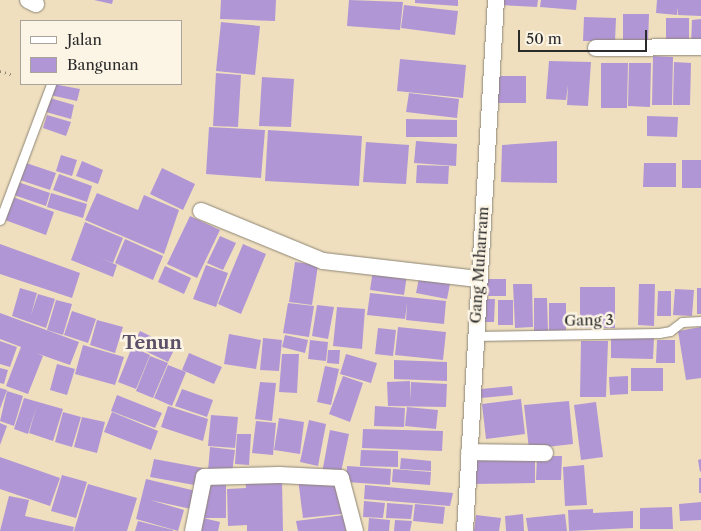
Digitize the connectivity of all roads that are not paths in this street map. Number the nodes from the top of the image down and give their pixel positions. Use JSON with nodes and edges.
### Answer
{"nodes":[{"id":1,"x":496,"y":0,"type":"edge"},
{"id":2,"x":701,"y":47,"type":"edge"},
{"id":3,"x":596,"y":48,"type":"dead end"},
{"id":4,"x":52,"y":85,"type":"edge"},
{"id":5,"x":201,"y":212,"type":"dead end"},
{"id":6,"x":0,"y":220,"type":"edge"},
{"id":7,"x":478,"y":279,"type":"junction"},
{"id":8,"x":701,"y":321,"type":"edge"},
{"id":9,"x":475,"y":336,"type":"junction"},
{"id":10,"x":469,"y":452,"type":"junction"},
{"id":11,"x":545,"y":453,"type":"dead end"},
{"id":12,"x":193,"y":531,"type":"edge"},
{"id":13,"x":354,"y":531,"type":"edge"},
{"id":14,"x":465,"y":531,"type":"edge"}],
"edges":[{"from":1,"to":7,"type":"street","name":"Gang Muharram"},
{"from":2,"to":3,"type":"street"},
{"from":4,"to":6,"type":"lane"},
{"from":5,"to":7,"type":"street"},
{"from":7,"to":9,"type":"street","name":"Gang Muharram"},
{"from":8,"to":9,"type":"lane","name":"Gang 3"},
{"from":9,"to":10,"type":"street","name":"Gang Muharram"},
{"from":10,"to":11,"type":"street"},
{"from":10,"to":14,"type":"street","name":"Gang Muharram"},
{"from":12,"to":13,"type":"street"}]}
